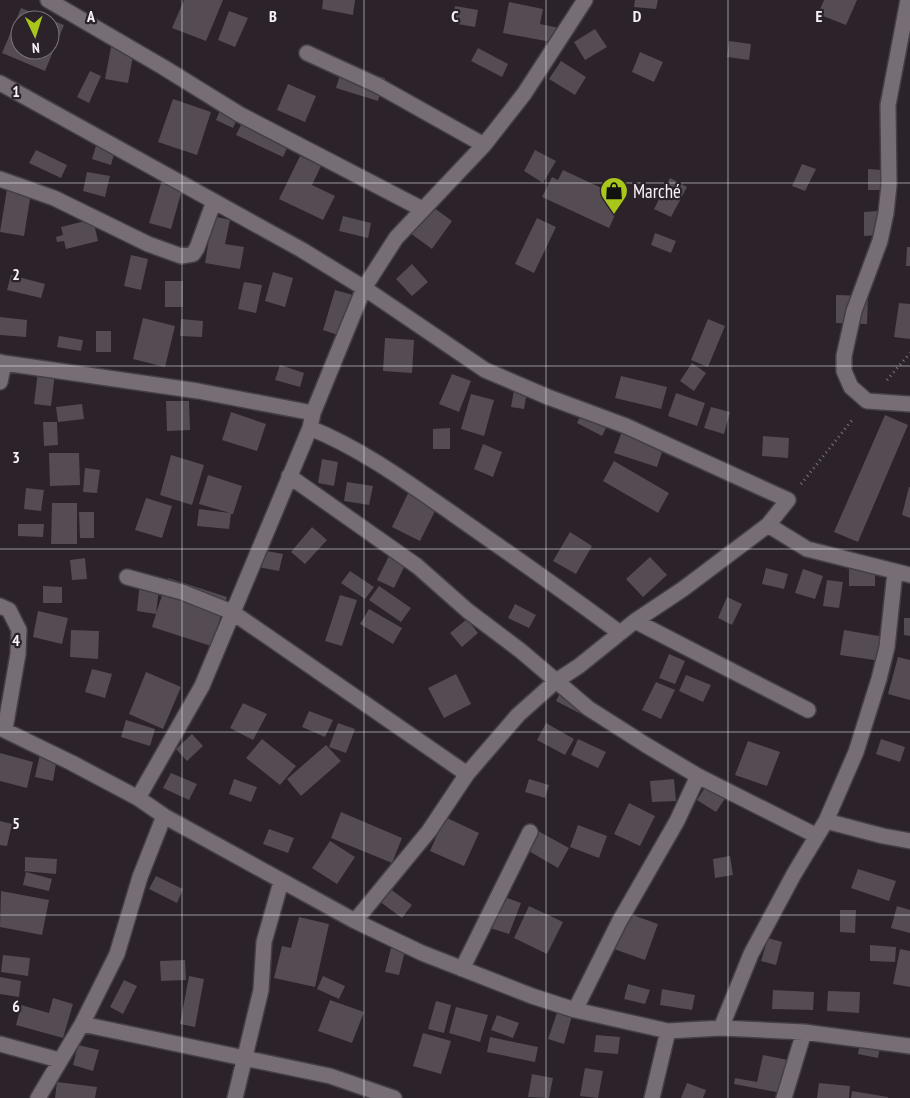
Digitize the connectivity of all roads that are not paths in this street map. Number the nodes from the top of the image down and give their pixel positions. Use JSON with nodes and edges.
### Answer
{"nodes":[{"id":1,"x":48,"y":0,"type":"edge"},
{"id":2,"x":585,"y":0,"type":"edge"},
{"id":3,"x":908,"y":0,"type":"edge"},
{"id":4,"x":308,"y":53,"type":"dead end"},
{"id":5,"x":0,"y":83,"type":"edge"},
{"id":6,"x":484,"y":146,"type":"junction"},
{"id":7,"x":0,"y":179,"type":"edge"},
{"id":8,"x":214,"y":201,"type":"junction"},
{"id":9,"x":422,"y":209,"type":"junction"},
{"id":10,"x":364,"y":288,"type":"junction"},
{"id":11,"x":2,"y":362,"type":"edge"},
{"id":12,"x":0,"y":382,"type":"edge"},
{"id":13,"x":910,"y":404,"type":"edge"},
{"id":14,"x":312,"y":421,"type":"junction"},
{"id":15,"x":289,"y":476,"type":"junction"},
{"id":16,"x":768,"y":526,"type":"junction"},
{"id":17,"x":894,"y":572,"type":"junction"},
{"id":18,"x":910,"y":575,"type":"edge"},
{"id":19,"x":127,"y":577,"type":"dead end"},
{"id":20,"x":0,"y":606,"type":"edge"},
{"id":21,"x":232,"y":612,"type":"junction"},
{"id":22,"x":635,"y":621,"type":"junction"},
{"id":23,"x":620,"y":633,"type":"junction"},
{"id":24,"x":556,"y":681,"type":"junction"},
{"id":25,"x":808,"y":710,"type":"dead end"},
{"id":26,"x":3,"y":729,"type":"edge"},
{"id":27,"x":467,"y":774,"type":"junction"},
{"id":28,"x":698,"y":776,"type":"junction"},
{"id":29,"x":138,"y":798,"type":"junction"},
{"id":30,"x":164,"y":816,"type":"junction"},
{"id":31,"x":826,"y":821,"type":"junction"},
{"id":32,"x":530,"y":832,"type":"dead end"},
{"id":33,"x":817,"y":836,"type":"junction"},
{"id":34,"x":910,"y":841,"type":"edge"},
{"id":35,"x":281,"y":882,"type":"junction"},
{"id":36,"x":355,"y":921,"type":"junction"},
{"id":37,"x":462,"y":969,"type":"junction"},
{"id":38,"x":574,"y":1010,"type":"junction"},
{"id":39,"x":82,"y":1024,"type":"junction"},
{"id":40,"x":722,"y":1028,"type":"junction"},
{"id":41,"x":668,"y":1031,"type":"junction"},
{"id":42,"x":804,"y":1032,"type":"junction"},
{"id":43,"x":0,"y":1044,"type":"edge"},
{"id":44,"x":910,"y":1046,"type":"edge"},
{"id":45,"x":245,"y":1057,"type":"junction"},
{"id":46,"x":59,"y":1060,"type":"junction"},
{"id":47,"x":38,"y":1098,"type":"edge"},
{"id":48,"x":235,"y":1098,"type":"edge"},
{"id":49,"x":394,"y":1098,"type":"edge"},
{"id":50,"x":652,"y":1098,"type":"edge"},
{"id":51,"x":784,"y":1098,"type":"edge"}],
"edges":[{"from":1,"to":9,"type":"street"},
{"from":2,"to":6,"type":"street"},
{"from":3,"to":13,"type":"street"},
{"from":4,"to":6,"type":"street"},
{"from":5,"to":8,"type":"street"},
{"from":6,"to":9,"type":"street"},
{"from":7,"to":8,"type":"street"},
{"from":8,"to":10,"type":"street"},
{"from":9,"to":10,"type":"street"},
{"from":10,"to":14,"type":"street"},
{"from":10,"to":16,"type":"street"},
{"from":11,"to":12,"type":"street"},
{"from":11,"to":14,"type":"street"},
{"from":14,"to":15,"type":"street"},
{"from":14,"to":23,"type":"street"},
{"from":15,"to":21,"type":"street"},
{"from":15,"to":24,"type":"street"},
{"from":16,"to":17,"type":"street"},
{"from":16,"to":22,"type":"street"},
{"from":17,"to":18,"type":"street"},
{"from":17,"to":31,"type":"street"},
{"from":19,"to":21,"type":"street"},
{"from":20,"to":26,"type":"street"},
{"from":21,"to":27,"type":"street"},
{"from":21,"to":29,"type":"street"},
{"from":22,"to":23,"type":"street"},
{"from":22,"to":25,"type":"street"},
{"from":23,"to":24,"type":"street"},
{"from":24,"to":27,"type":"street"},
{"from":24,"to":28,"type":"street"},
{"from":26,"to":29,"type":"street"},
{"from":27,"to":36,"type":"street"},
{"from":28,"to":33,"type":"street"},
{"from":28,"to":38,"type":"street"},
{"from":29,"to":30,"type":"street"},
{"from":30,"to":35,"type":"street"},
{"from":30,"to":39,"type":"street"},
{"from":31,"to":33,"type":"street"},
{"from":31,"to":34,"type":"street"},
{"from":32,"to":37,"type":"street"},
{"from":33,"to":40,"type":"street"},
{"from":35,"to":36,"type":"street"},
{"from":35,"to":45,"type":"street"},
{"from":36,"to":37,"type":"street"},
{"from":37,"to":38,"type":"street"},
{"from":38,"to":41,"type":"street"},
{"from":39,"to":45,"type":"street"},
{"from":39,"to":46,"type":"street"},
{"from":40,"to":41,"type":"street"},
{"from":40,"to":42,"type":"street"},
{"from":41,"to":50,"type":"street"},
{"from":42,"to":44,"type":"street"},
{"from":42,"to":51,"type":"street"},
{"from":43,"to":46,"type":"street"},
{"from":45,"to":48,"type":"street"},
{"from":45,"to":49,"type":"street"},
{"from":46,"to":47,"type":"street"}]}
